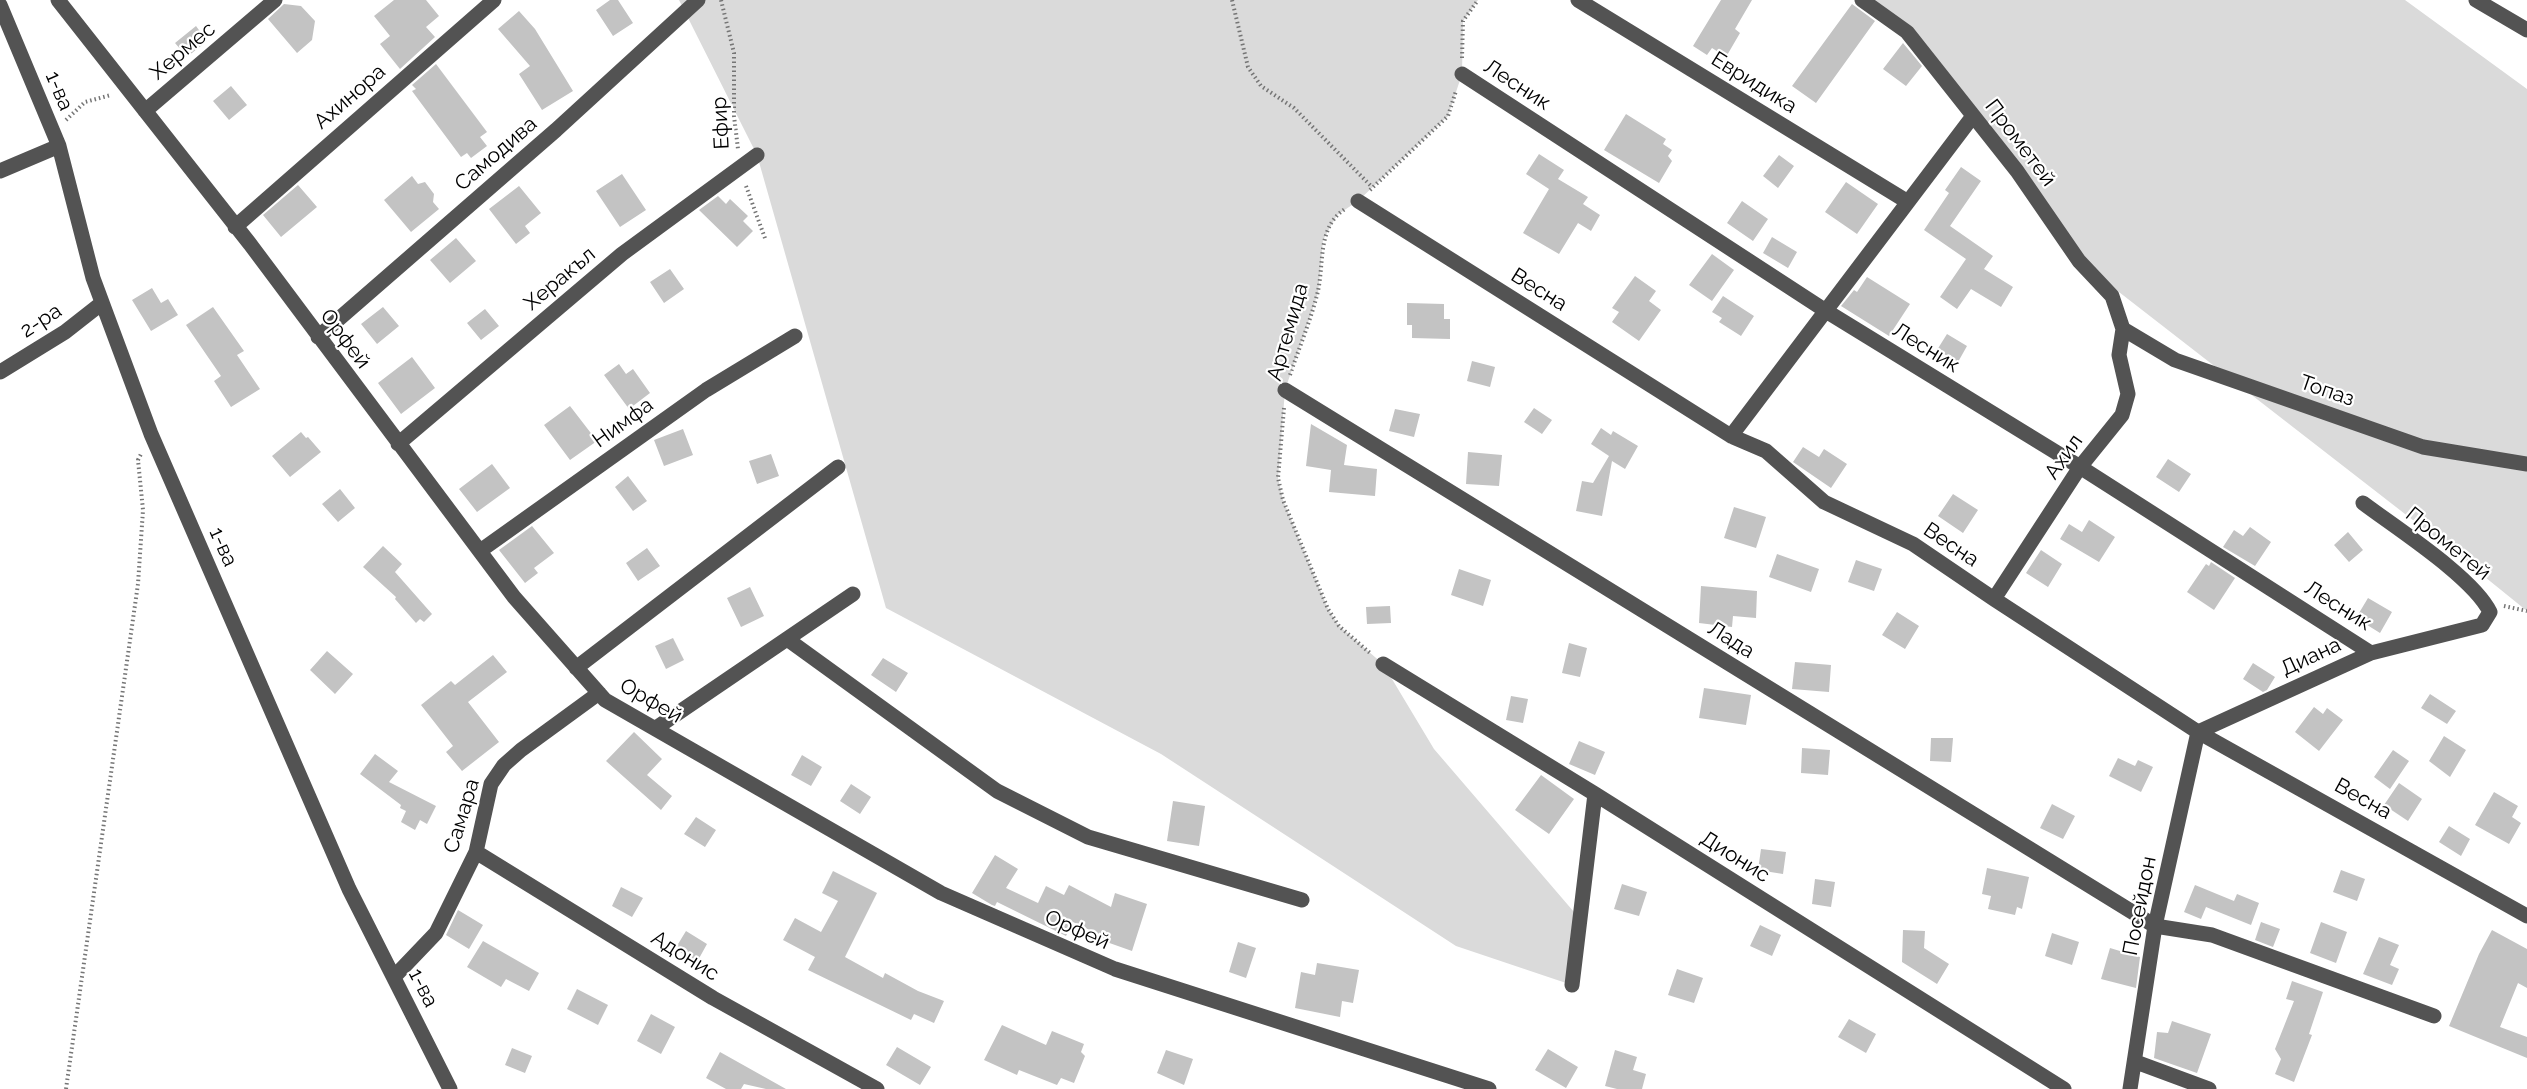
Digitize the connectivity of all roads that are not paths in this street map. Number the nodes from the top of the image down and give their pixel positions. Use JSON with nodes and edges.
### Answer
{"nodes":[{"id":1,"x":59,"y":0,"type":"edge"},
{"id":2,"x":275,"y":0,"type":"edge"},
{"id":3,"x":494,"y":0,"type":"edge"},
{"id":4,"x":698,"y":0,"type":"edge"},
{"id":5,"x":1578,"y":0,"type":"edge"},
{"id":6,"x":1862,"y":0,"type":"edge"},
{"id":7,"x":2476,"y":0,"type":"edge"},
{"id":8,"x":0,"y":5,"type":"edge"},
{"id":9,"x":2527,"y":30,"type":"edge"},
{"id":10,"x":1462,"y":74,"type":"road end"},
{"id":11,"x":141,"y":107,"type":"junction"},
{"id":12,"x":1973,"y":116,"type":"junction"},
{"id":13,"x":59,"y":146,"type":"junction"},
{"id":14,"x":757,"y":155,"type":"dead end"},
{"id":15,"x":0,"y":171,"type":"edge"},
{"id":16,"x":1358,"y":201,"type":"road end"},
{"id":17,"x":1908,"y":202,"type":"junction"},
{"id":18,"x":235,"y":226,"type":"junction"},
{"id":19,"x":102,"y":303,"type":"junction"},
{"id":20,"x":1826,"y":310,"type":"junction"},
{"id":21,"x":2123,"y":329,"type":"junction"},
{"id":22,"x":795,"y":336,"type":"dead end"},
{"id":23,"x":318,"y":337,"type":"junction"},
{"id":24,"x":0,"y":372,"type":"edge"},
{"id":25,"x":1285,"y":390,"type":"road end"},
{"id":26,"x":1731,"y":436,"type":"junction"},
{"id":27,"x":398,"y":444,"type":"junction"},
{"id":28,"x":2527,"y":464,"type":"edge"},
{"id":29,"x":838,"y":467,"type":"dead end"},
{"id":30,"x":2080,"y":467,"type":"junction"},
{"id":31,"x":2363,"y":503,"type":"dead end"},
{"id":32,"x":480,"y":551,"type":"junction"},
{"id":33,"x":853,"y":594,"type":"dead end"},
{"id":34,"x":1994,"y":599,"type":"junction"},
{"id":35,"x":2482,"y":625,"type":"joint"},
{"id":36,"x":787,"y":639,"type":"junction"},
{"id":37,"x":2371,"y":652,"type":"junction"},
{"id":38,"x":1383,"y":664,"type":"road end"},
{"id":39,"x":576,"y":668,"type":"junction"},
{"id":40,"x":599,"y":693,"type":"junction"},
{"id":41,"x":656,"y":728,"type":"junction"},
{"id":42,"x":2198,"y":732,"type":"junction"},
{"id":43,"x":1595,"y":794,"type":"junction"},
{"id":44,"x":476,"y":852,"type":"junction"},
{"id":45,"x":1302,"y":900,"type":"dead end"},
{"id":46,"x":2527,"y":916,"type":"edge"},
{"id":47,"x":2155,"y":926,"type":"junction"},
{"id":48,"x":394,"y":977,"type":"junction"},
{"id":49,"x":1572,"y":985,"type":"dead end"},
{"id":50,"x":2434,"y":1016,"type":"dead end"},
{"id":51,"x":2136,"y":1062,"type":"junction"},
{"id":52,"x":450,"y":1089,"type":"edge"},
{"id":53,"x":877,"y":1089,"type":"edge"},
{"id":54,"x":1489,"y":1089,"type":"edge"},
{"id":55,"x":2064,"y":1089,"type":"edge"},
{"id":56,"x":2130,"y":1089,"type":"edge"},
{"id":57,"x":2209,"y":1089,"type":"edge"}],
"edges":[{"from":1,"to":11,"type":"street","name":"Орфей"},
{"from":2,"to":11,"type":"street","name":"Хермес"},
{"from":3,"to":18,"type":"street","name":"Ахинора"},
{"from":4,"to":23,"type":"street","name":"Самодива"},
{"from":5,"to":17,"type":"street","name":"Евридика"},
{"from":6,"to":12,"type":"street","name":"Прометей"},
{"from":7,"to":9,"type":"street"},
{"from":8,"to":13,"type":"street","name":"1-ва"},
{"from":10,"to":20,"type":"street","name":"Лесник"},
{"from":11,"to":18,"type":"street","name":"Орфей"},
{"from":12,"to":17,"type":"street"},
{"from":12,"to":21,"type":"street","name":"Прометей"},
{"from":13,"to":15,"type":"street"},
{"from":13,"to":19,"type":"street","name":"1-ва"},
{"from":14,"to":27,"type":"street","name":"Херакъл"},
{"from":16,"to":26,"type":"street","name":"Весна"},
{"from":17,"to":20,"type":"street"},
{"from":18,"to":23,"type":"street","name":"Орфей"},
{"from":19,"to":24,"type":"street","name":"2-ра"},
{"from":19,"to":48,"type":"street","name":"1-ва"},
{"from":20,"to":26,"type":"street"},
{"from":20,"to":30,"type":"street","name":"Лесник"},
{"from":21,"to":28,"type":"street","name":"Топаз"},
{"from":21,"to":30,"type":"street","name":"Ахил"},
{"from":22,"to":32,"type":"street","name":"Нимфа"},
{"from":23,"to":27,"type":"street","name":"Орфей"},
{"from":25,"to":47,"type":"street","name":"Лада"},
{"from":26,"to":34,"type":"street","name":"Весна"},
{"from":27,"to":32,"type":"street","name":"Орфей"},
{"from":29,"to":39,"type":"street"},
{"from":30,"to":34,"type":"street","name":"Ахил"},
{"from":30,"to":37,"type":"street","name":"Лесник"},
{"from":31,"to":35,"type":"street","name":"Прометей"},
{"from":32,"to":39,"type":"street","name":"Орфей"},
{"from":33,"to":36,"type":"street"},
{"from":34,"to":42,"type":"street","name":"Весна"},
{"from":35,"to":37,"type":"street","name":"Диана"},
{"from":36,"to":41,"type":"street"},
{"from":36,"to":45,"type":"street"},
{"from":37,"to":42,"type":"street","name":"Диана"},
{"from":38,"to":43,"type":"street","name":"Дионис"},
{"from":39,"to":40,"type":"street","name":"Орфей"},
{"from":40,"to":41,"type":"street","name":"Орфей"},
{"from":40,"to":44,"type":"street","name":"Самара"},
{"from":41,"to":54,"type":"street","name":"Орфей"},
{"from":42,"to":46,"type":"street","name":"Весна"},
{"from":42,"to":47,"type":"street","name":"Посейдон"},
{"from":43,"to":49,"type":"street"},
{"from":43,"to":55,"type":"street","name":"Дионис"},
{"from":44,"to":48,"type":"street","name":"Самара"},
{"from":44,"to":53,"type":"street","name":"Адонис"},
{"from":47,"to":50,"type":"street"},
{"from":47,"to":51,"type":"street","name":"Посейдон"},
{"from":48,"to":52,"type":"street","name":"1-ва"},
{"from":51,"to":56,"type":"street","name":"Посейдон"},
{"from":51,"to":57,"type":"street"}]}
